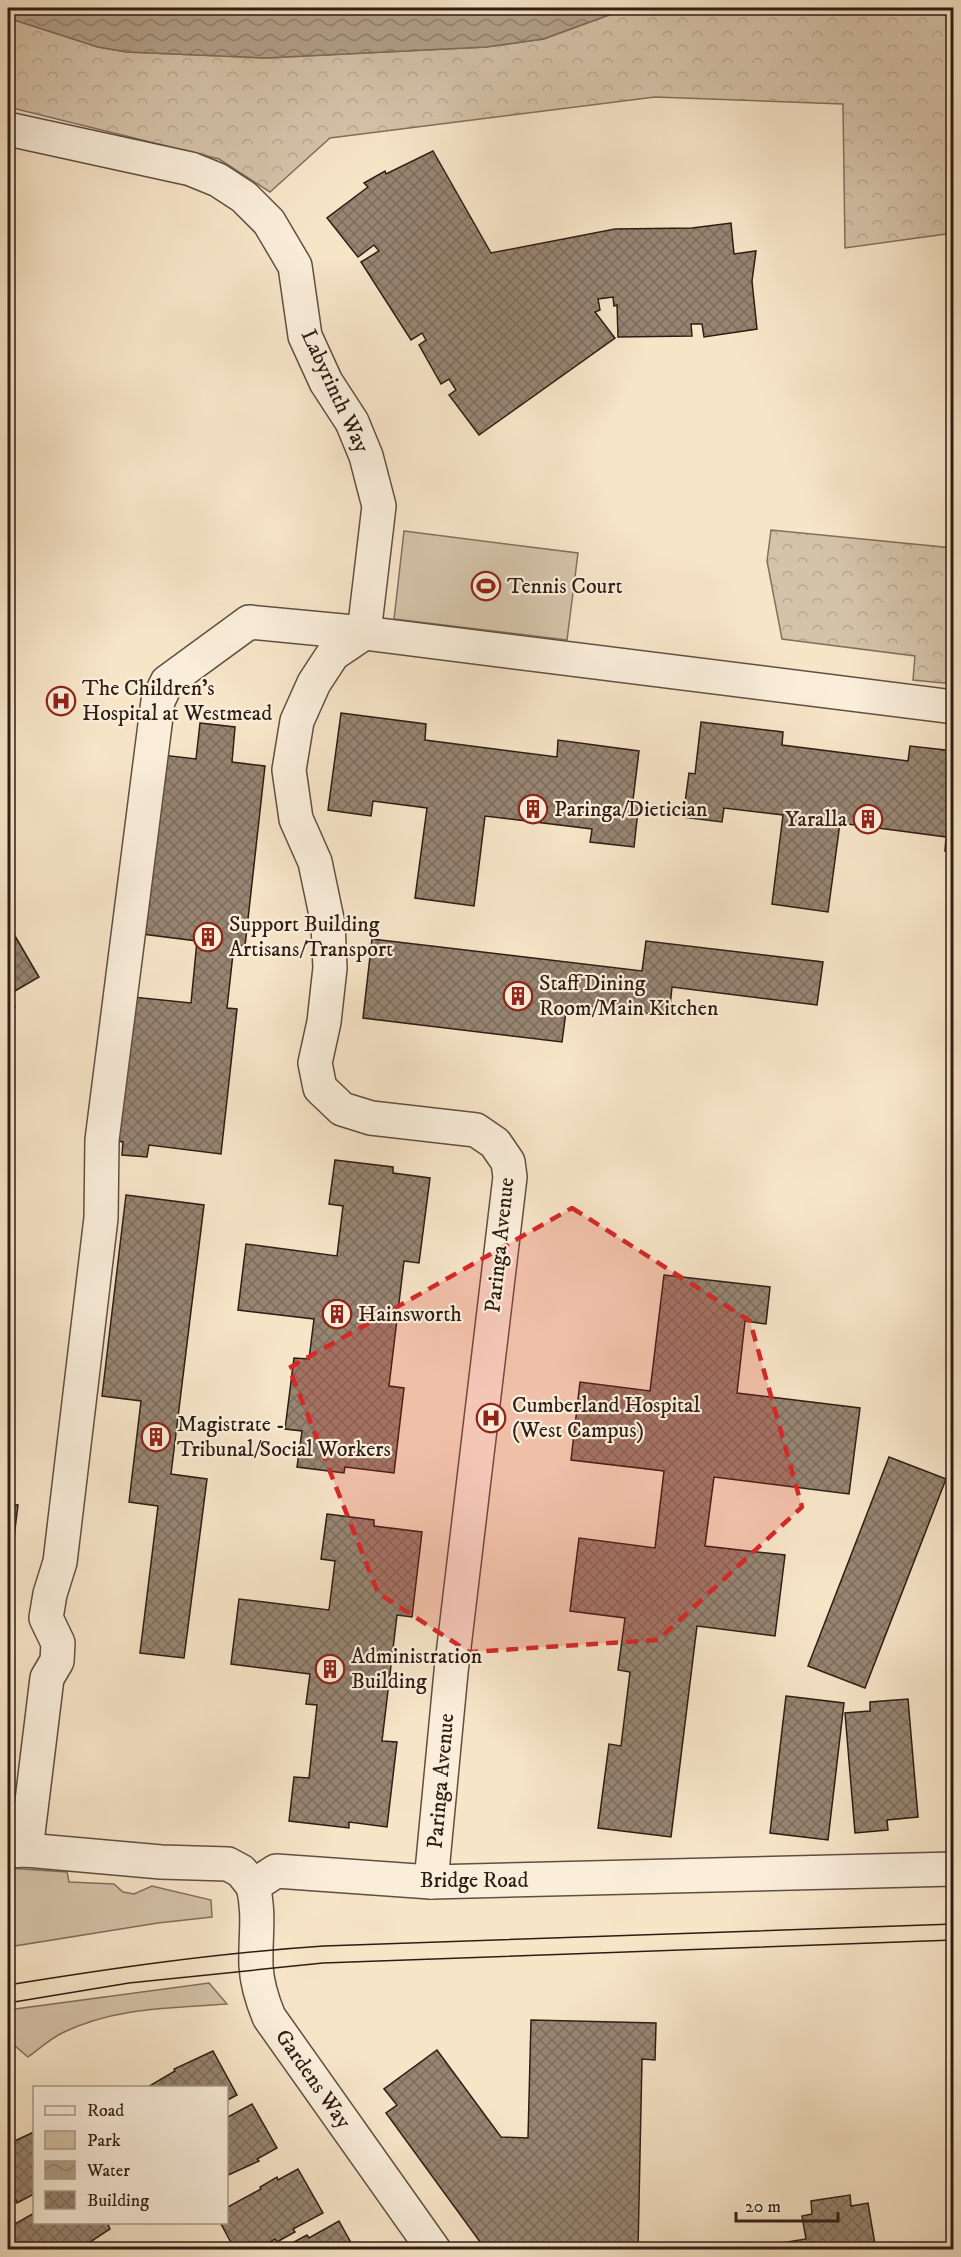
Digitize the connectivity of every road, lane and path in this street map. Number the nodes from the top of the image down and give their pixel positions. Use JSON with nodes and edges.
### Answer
{"nodes":[{"id":1,"x":8,"y":129,"type":"edge"},
{"id":2,"x":364,"y":633,"type":"junction"},
{"id":3,"x":954,"y":707,"type":"edge"},
{"id":4,"x":17,"y":1851,"type":"edge"},
{"id":5,"x":954,"y":1869,"type":"edge"},
{"id":6,"x":431,"y":1882,"type":"junction"},
{"id":7,"x":253,"y":1886,"type":"junction"},
{"id":8,"x":434,"y":2250,"type":"edge"}],
"edges":[{"from":1,"to":2,"type":"lane","name":"Labyrinth Way"},
{"from":2,"to":3,"type":"lane"},
{"from":2,"to":4,"type":"lane"},
{"from":2,"to":6,"type":"lane","name":"Paringa Avenue"},
{"from":4,"to":7,"type":"lane"},
{"from":5,"to":6,"type":"lane","name":"Bridge Road"},
{"from":6,"to":7,"type":"lane","name":"Bridge Road"},
{"from":7,"to":8,"type":"lane","name":"Gardens Way"}]}
